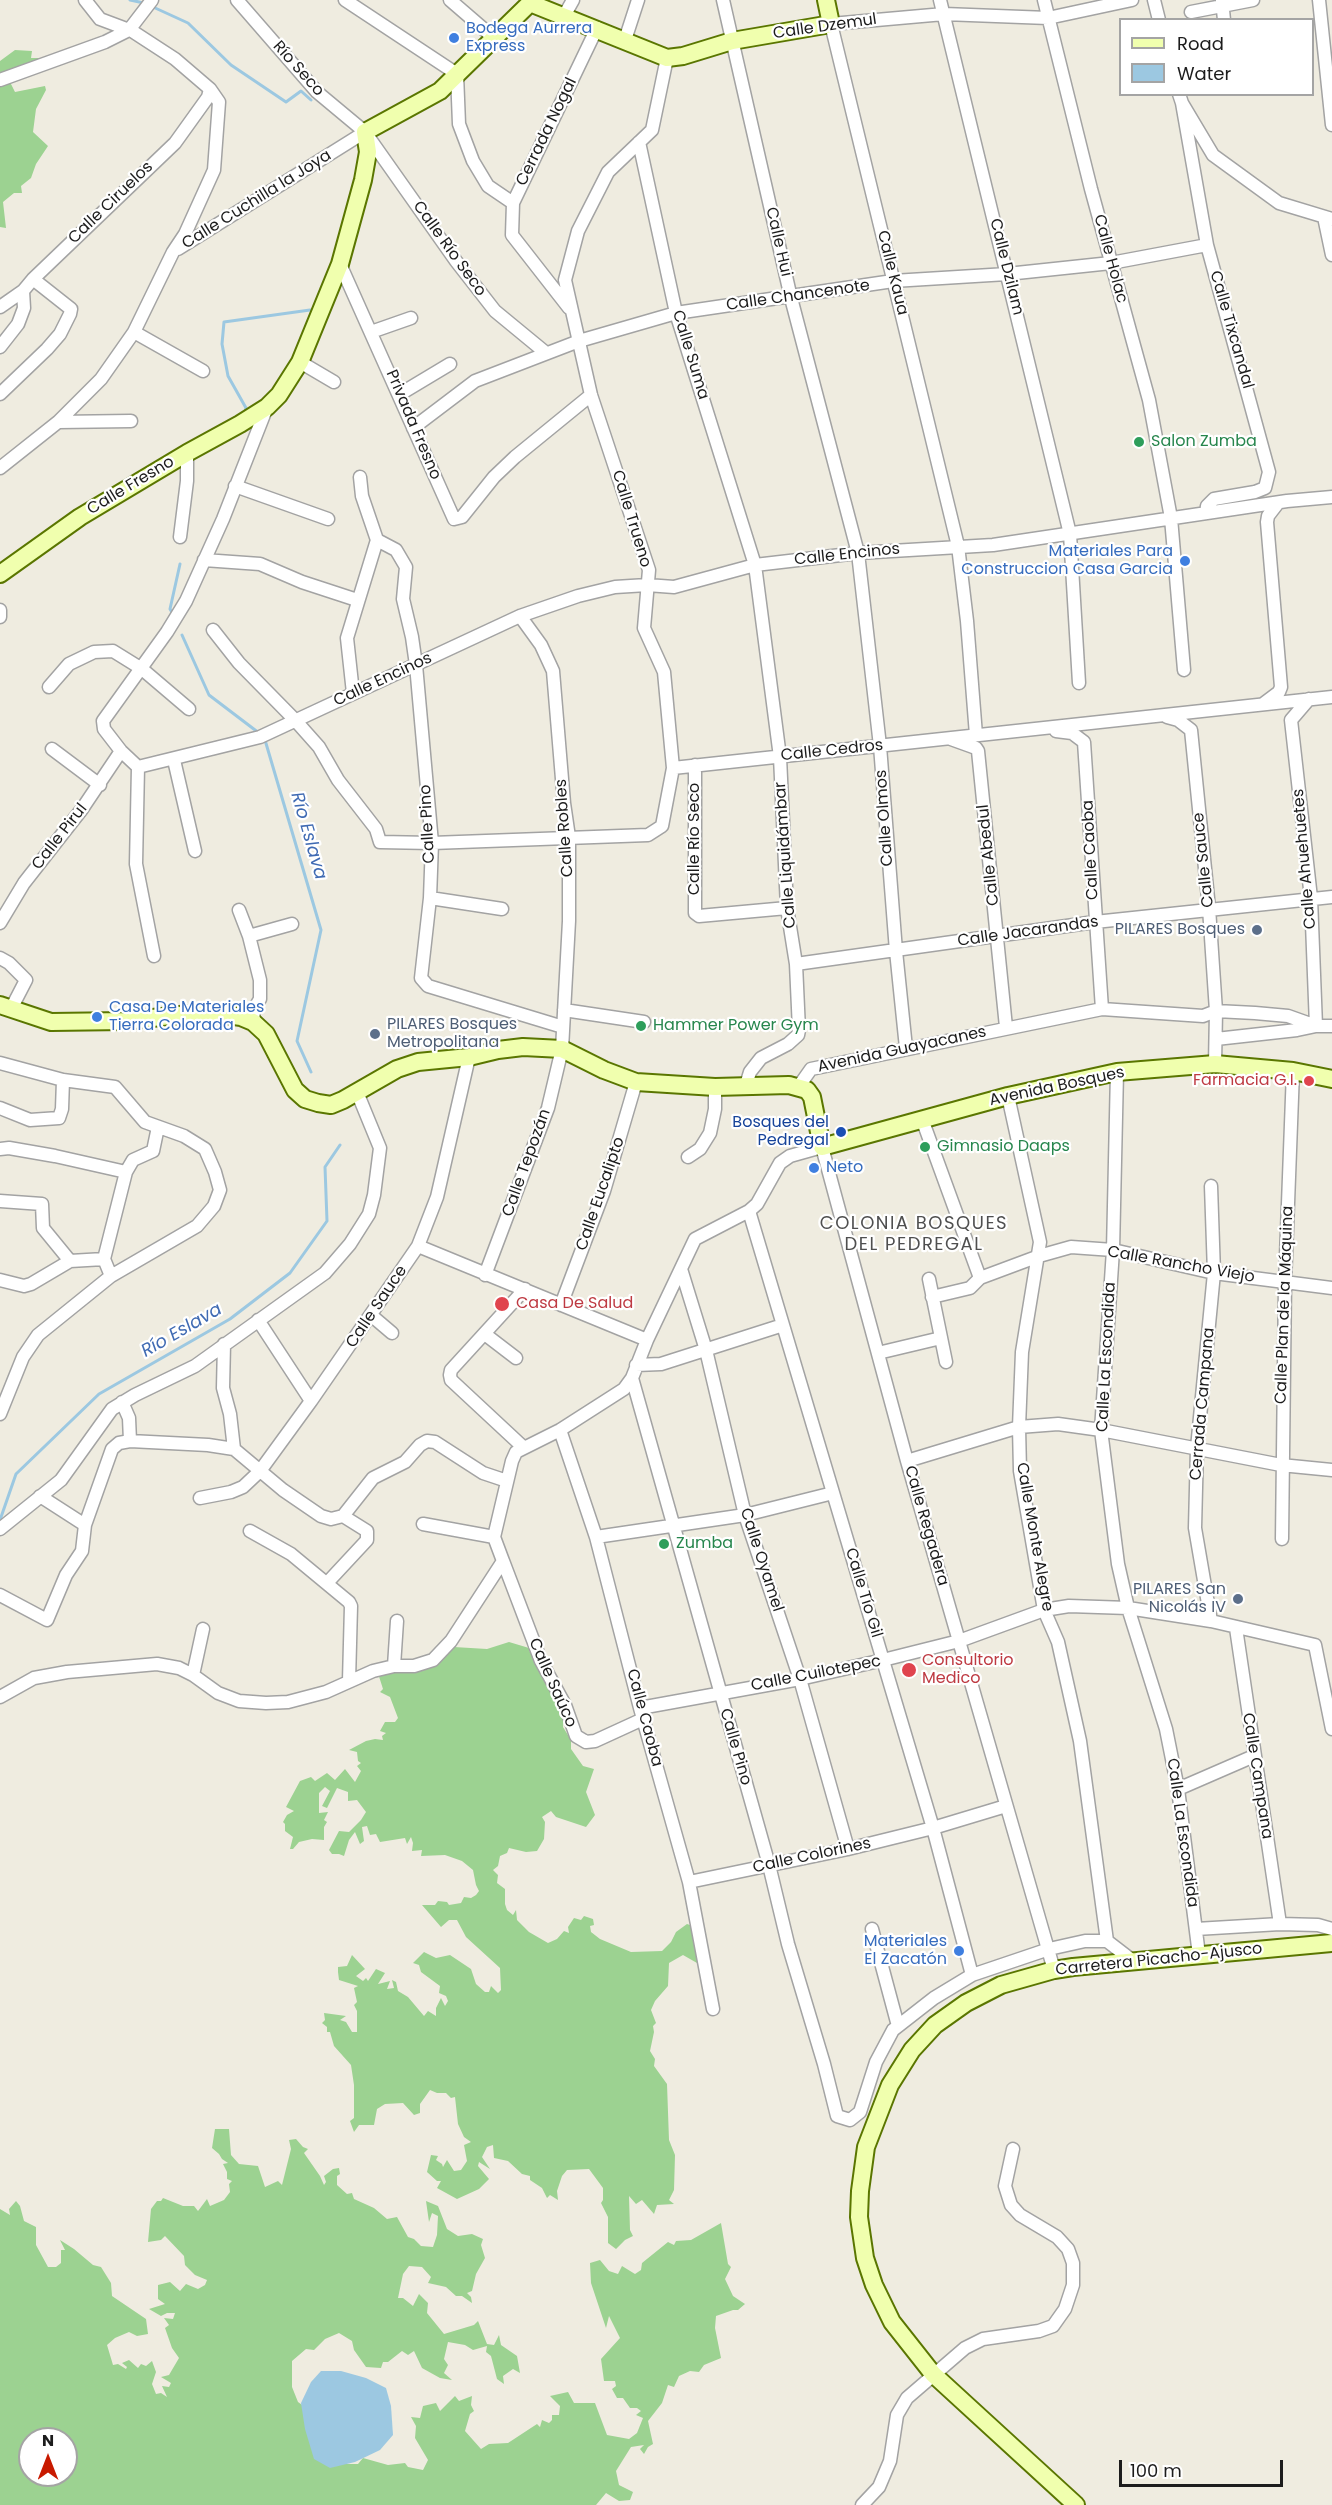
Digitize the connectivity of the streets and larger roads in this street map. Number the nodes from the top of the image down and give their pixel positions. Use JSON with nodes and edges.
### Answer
{"nodes":[{"id":1,"x":85,"y":0,"type":"edge"},
{"id":2,"x":237,"y":0,"type":"edge"},
{"id":3,"x":345,"y":0,"type":"edge"},
{"id":4,"x":450,"y":0,"type":"edge"},
{"id":5,"x":573,"y":0,"type":"edge"},
{"id":6,"x":638,"y":0,"type":"edge"},
{"id":7,"x":723,"y":0,"type":"edge"},
{"id":8,"x":826,"y":0,"type":"edge"},
{"id":9,"x":940,"y":0,"type":"edge"},
{"id":10,"x":1044,"y":0,"type":"edge"},
{"id":11,"x":1132,"y":0,"type":"edge"},
{"id":12,"x":1154,"y":0,"type":"edge"},
{"id":13,"x":1253,"y":0,"type":"edge"},
{"id":14,"x":1318,"y":0,"type":"edge"},
{"id":15,"x":532,"y":2,"type":"edge"},
{"id":16,"x":1222,"y":3,"type":"edge"},
{"id":17,"x":149,"y":4,"type":"edge"},
{"id":18,"x":1191,"y":12,"type":"dead end"},
{"id":19,"x":944,"y":14,"type":"junction"},
{"id":20,"x":564,"y":16,"type":"junction"},
{"id":21,"x":1048,"y":18,"type":"junction"},
{"id":22,"x":1159,"y":18,"type":"edge"},
{"id":23,"x":1224,"y":18,"type":"edge"},
{"id":24,"x":831,"y":24,"type":"junction"},
{"id":25,"x":597,"y":28,"type":"junction"},
{"id":26,"x":129,"y":30,"type":"junction"},
{"id":27,"x":494,"y":38,"type":"junction"},
{"id":28,"x":625,"y":40,"type":"junction"},
{"id":29,"x":732,"y":41,"type":"junction"},
{"id":30,"x":667,"y":58,"type":"junction"},
{"id":31,"x":457,"y":74,"type":"junction"},
{"id":32,"x":0,"y":80,"type":"edge"},
{"id":33,"x":210,"y":89,"type":"junction"},
{"id":34,"x":1181,"y":99,"type":"edge"},
{"id":35,"x":1332,"y":125,"type":"edge"},
{"id":36,"x":365,"y":132,"type":"junction"},
{"id":37,"x":639,"y":142,"type":"junction"},
{"id":38,"x":513,"y":203,"type":"junction"},
{"id":39,"x":1328,"y":218,"type":"edge"},
{"id":40,"x":1208,"y":245,"type":"junction"},
{"id":41,"x":173,"y":252,"type":"junction"},
{"id":42,"x":1332,"y":255,"type":"edge"},
{"id":43,"x":1111,"y":263,"type":"junction"},
{"id":44,"x":340,"y":264,"type":"junction"},
{"id":45,"x":1007,"y":274,"type":"junction"},
{"id":46,"x":33,"y":279,"type":"junction"},
{"id":47,"x":893,"y":281,"type":"junction"},
{"id":48,"x":23,"y":291,"type":"junction"},
{"id":49,"x":791,"y":298,"type":"junction"},
{"id":50,"x":0,"y":307,"type":"edge"},
{"id":51,"x":572,"y":312,"type":"junction"},
{"id":52,"x":676,"y":313,"type":"junction"},
{"id":53,"x":411,"y":318,"type":"dead end"},
{"id":54,"x":134,"y":332,"type":"junction"},
{"id":55,"x":372,"y":332,"type":"junction"},
{"id":56,"x":579,"y":341,"type":"junction"},
{"id":57,"x":0,"y":347,"type":"edge"},
{"id":58,"x":546,"y":353,"type":"junction"},
{"id":59,"x":300,"y":362,"type":"junction"},
{"id":60,"x":450,"y":364,"type":"dead end"},
{"id":61,"x":203,"y":371,"type":"dead end"},
{"id":62,"x":334,"y":382,"type":"dead end"},
{"id":63,"x":0,"y":394,"type":"edge"},
{"id":64,"x":400,"y":394,"type":"junction"},
{"id":65,"x":591,"y":395,"type":"junction"},
{"id":66,"x":267,"y":407,"type":"junction"},
{"id":67,"x":131,"y":421,"type":"dead end"},
{"id":68,"x":58,"y":422,"type":"junction"},
{"id":69,"x":413,"y":428,"type":"junction"},
{"id":70,"x":187,"y":453,"type":"junction"},
{"id":71,"x":0,"y":468,"type":"edge"},
{"id":72,"x":360,"y":477,"type":"dead end"},
{"id":73,"x":235,"y":486,"type":"junction"},
{"id":74,"x":1332,"y":491,"type":"edge"},
{"id":75,"x":1332,"y":497,"type":"edge"},
{"id":76,"x":1318,"y":498,"type":"junction"},
{"id":77,"x":1278,"y":503,"type":"junction"},
{"id":78,"x":1206,"y":513,"type":"junction"},
{"id":79,"x":1171,"y":518,"type":"junction"},
{"id":80,"x":328,"y":519,"type":"dead end"},
{"id":81,"x":1070,"y":534,"type":"junction"},
{"id":82,"x":180,"y":537,"type":"dead end"},
{"id":83,"x":377,"y":540,"type":"junction"},
{"id":84,"x":958,"y":546,"type":"junction"},
{"id":85,"x":858,"y":553,"type":"junction"},
{"id":86,"x":204,"y":560,"type":"junction"},
{"id":87,"x":755,"y":564,"type":"junction"},
{"id":88,"x":0,"y":574,"type":"edge"},
{"id":89,"x":647,"y":585,"type":"junction"},
{"id":90,"x":357,"y":600,"type":"junction"},
{"id":91,"x":0,"y":610,"type":"edge"},
{"id":92,"x":520,"y":616,"type":"junction"},
{"id":93,"x":0,"y":617,"type":"edge"},
{"id":94,"x":213,"y":630,"type":"dead end"},
{"id":95,"x":416,"y":664,"type":"junction"},
{"id":96,"x":142,"y":669,"type":"junction"},
{"id":97,"x":1184,"y":670,"type":"dead end"},
{"id":98,"x":1079,"y":683,"type":"dead end"},
{"id":99,"x":49,"y":687,"type":"dead end"},
{"id":100,"x":353,"y":693,"type":"junction"},
{"id":101,"x":1332,"y":697,"type":"edge"},
{"id":102,"x":1309,"y":699,"type":"junction"},
{"id":103,"x":1263,"y":704,"type":"junction"},
{"id":104,"x":189,"y":709,"type":"dead end"},
{"id":105,"x":1157,"y":716,"type":"junction"},
{"id":106,"x":295,"y":720,"type":"junction"},
{"id":107,"x":1037,"y":729,"type":"junction"},
{"id":108,"x":976,"y":735,"type":"junction"},
{"id":109,"x":949,"y":738,"type":"junction"},
{"id":110,"x":880,"y":746,"type":"junction"},
{"id":111,"x":52,"y":749,"type":"dead end"},
{"id":112,"x":121,"y":751,"type":"junction"},
{"id":113,"x":780,"y":757,"type":"junction"},
{"id":114,"x":174,"y":760,"type":"junction"},
{"id":115,"x":695,"y":765,"type":"junction"},
{"id":116,"x":138,"y":767,"type":"junction"},
{"id":117,"x":673,"y":768,"type":"junction"},
{"id":118,"x":100,"y":785,"type":"junction"},
{"id":119,"x":570,"y":837,"type":"junction"},
{"id":120,"x":432,"y":843,"type":"junction"},
{"id":121,"x":195,"y":850,"type":"dead end"},
{"id":122,"x":1332,"y":897,"type":"edge"},
{"id":123,"x":430,"y":898,"type":"junction"},
{"id":124,"x":1311,"y":898,"type":"junction"},
{"id":125,"x":787,"y":908,"type":"junction"},
{"id":126,"x":1209,"y":908,"type":"junction"},
{"id":127,"x":502,"y":909,"type":"dead end"},
{"id":128,"x":239,"y":910,"type":"dead end"},
{"id":129,"x":1095,"y":922,"type":"junction"},
{"id":130,"x":0,"y":923,"type":"edge"},
{"id":131,"x":292,"y":924,"type":"dead end"},
{"id":132,"x":249,"y":936,"type":"junction"},
{"id":133,"x":998,"y":936,"type":"junction"},
{"id":134,"x":896,"y":951,"type":"junction"},
{"id":135,"x":154,"y":956,"type":"dead end"},
{"id":136,"x":0,"y":958,"type":"edge"},
{"id":137,"x":796,"y":964,"type":"junction"},
{"id":138,"x":5,"y":1007,"type":"edge"},
{"id":139,"x":1102,"y":1009,"type":"junction"},
{"id":140,"x":564,"y":1010,"type":"junction"},
{"id":141,"x":1216,"y":1011,"type":"junction"},
{"id":142,"x":253,"y":1022,"type":"junction"},
{"id":143,"x":644,"y":1022,"type":"dead end"},
{"id":144,"x":1316,"y":1026,"type":"junction"},
{"id":145,"x":1332,"y":1026,"type":"edge"},
{"id":146,"x":563,"y":1027,"type":"junction"},
{"id":147,"x":1006,"y":1028,"type":"junction"},
{"id":148,"x":1216,"y":1039,"type":"junction"},
{"id":149,"x":906,"y":1048,"type":"junction"},
{"id":150,"x":562,"y":1049,"type":"junction"},
{"id":151,"x":469,"y":1057,"type":"junction"},
{"id":152,"x":0,"y":1063,"type":"edge"},
{"id":153,"x":1215,"y":1064,"type":"junction"},
{"id":154,"x":1293,"y":1071,"type":"junction"},
{"id":155,"x":1117,"y":1072,"type":"junction"},
{"id":156,"x":1332,"y":1079,"type":"edge"},
{"id":157,"x":63,"y":1080,"type":"junction"},
{"id":158,"x":636,"y":1082,"type":"junction"},
{"id":159,"x":746,"y":1085,"type":"junction"},
{"id":160,"x":799,"y":1086,"type":"junction"},
{"id":161,"x":716,"y":1088,"type":"junction"},
{"id":162,"x":357,"y":1092,"type":"junction"},
{"id":163,"x":1008,"y":1096,"type":"junction"},
{"id":164,"x":0,"y":1108,"type":"edge"},
{"id":165,"x":922,"y":1119,"type":"junction"},
{"id":166,"x":158,"y":1127,"type":"junction"},
{"id":167,"x":822,"y":1147,"type":"junction"},
{"id":168,"x":0,"y":1149,"type":"edge"},
{"id":169,"x":688,"y":1157,"type":"dead end"},
{"id":170,"x":126,"y":1172,"type":"junction"},
{"id":171,"x":1211,"y":1186,"type":"dead end"},
{"id":172,"x":0,"y":1202,"type":"edge"},
{"id":173,"x":749,"y":1211,"type":"junction"},
{"id":174,"x":418,"y":1246,"type":"junction"},
{"id":175,"x":1113,"y":1250,"type":"junction"},
{"id":176,"x":1039,"y":1256,"type":"junction"},
{"id":177,"x":104,"y":1258,"type":"junction"},
{"id":178,"x":70,"y":1261,"type":"junction"},
{"id":179,"x":681,"y":1269,"type":"junction"},
{"id":180,"x":1214,"y":1273,"type":"junction"},
{"id":181,"x":485,"y":1275,"type":"junction"},
{"id":182,"x":111,"y":1276,"type":"junction"},
{"id":183,"x":980,"y":1278,"type":"junction"},
{"id":184,"x":928,"y":1279,"type":"dead end"},
{"id":185,"x":0,"y":1280,"type":"edge"},
{"id":186,"x":1284,"y":1283,"type":"junction"},
{"id":187,"x":1332,"y":1288,"type":"edge"},
{"id":188,"x":525,"y":1289,"type":"junction"},
{"id":189,"x":932,"y":1298,"type":"junction"},
{"id":190,"x":561,"y":1305,"type":"junction"},
{"id":191,"x":372,"y":1316,"type":"junction"},
{"id":192,"x":258,"y":1320,"type":"junction"},
{"id":193,"x":783,"y":1325,"type":"junction"},
{"id":194,"x":392,"y":1333,"type":"dead end"},
{"id":195,"x":486,"y":1335,"type":"junction"},
{"id":196,"x":941,"y":1338,"type":"junction"},
{"id":197,"x":646,"y":1340,"type":"junction"},
{"id":198,"x":224,"y":1344,"type":"junction"},
{"id":199,"x":706,"y":1350,"type":"junction"},
{"id":200,"x":878,"y":1353,"type":"junction"},
{"id":201,"x":516,"y":1358,"type":"dead end"},
{"id":202,"x":946,"y":1362,"type":"dead end"},
{"id":203,"x":636,"y":1365,"type":"junction"},
{"id":204,"x":632,"y":1378,"type":"junction"},
{"id":205,"x":311,"y":1401,"type":"junction"},
{"id":206,"x":122,"y":1402,"type":"junction"},
{"id":207,"x":0,"y":1414,"type":"edge"},
{"id":208,"x":1019,"y":1427,"type":"junction"},
{"id":209,"x":560,"y":1430,"type":"junction"},
{"id":210,"x":1101,"y":1430,"type":"junction"},
{"id":211,"x":130,"y":1441,"type":"junction"},
{"id":212,"x":523,"y":1447,"type":"junction"},
{"id":213,"x":1197,"y":1448,"type":"junction"},
{"id":214,"x":234,"y":1449,"type":"junction"},
{"id":215,"x":907,"y":1461,"type":"junction"},
{"id":216,"x":1281,"y":1464,"type":"junction"},
{"id":217,"x":1332,"y":1470,"type":"edge"},
{"id":218,"x":260,"y":1471,"type":"junction"},
{"id":219,"x":507,"y":1481,"type":"junction"},
{"id":220,"x":833,"y":1493,"type":"junction"},
{"id":221,"x":40,"y":1496,"type":"junction"},
{"id":222,"x":200,"y":1498,"type":"dead end"},
{"id":223,"x":745,"y":1515,"type":"junction"},
{"id":224,"x":343,"y":1516,"type":"junction"},
{"id":225,"x":423,"y":1524,"type":"dead end"},
{"id":226,"x":85,"y":1525,"type":"junction"},
{"id":227,"x":672,"y":1525,"type":"junction"},
{"id":228,"x":0,"y":1529,"type":"edge"},
{"id":229,"x":250,"y":1531,"type":"dead end"},
{"id":230,"x":596,"y":1537,"type":"junction"},
{"id":231,"x":494,"y":1538,"type":"junction"},
{"id":232,"x":1282,"y":1539,"type":"dead end"},
{"id":233,"x":503,"y":1561,"type":"junction"},
{"id":234,"x":327,"y":1583,"type":"junction"},
{"id":235,"x":0,"y":1595,"type":"edge"},
{"id":236,"x":1128,"y":1608,"type":"junction"},
{"id":237,"x":1044,"y":1610,"type":"junction"},
{"id":238,"x":397,"y":1621,"type":"dead end"},
{"id":239,"x":1211,"y":1621,"type":"junction"},
{"id":240,"x":1236,"y":1628,"type":"junction"},
{"id":241,"x":203,"y":1629,"type":"dead end"},
{"id":242,"x":959,"y":1641,"type":"junction"},
{"id":243,"x":883,"y":1660,"type":"junction"},
{"id":244,"x":394,"y":1666,"type":"junction"},
{"id":245,"x":193,"y":1675,"type":"junction"},
{"id":246,"x":800,"y":1679,"type":"junction"},
{"id":247,"x":349,"y":1681,"type":"junction"},
{"id":248,"x":720,"y":1692,"type":"junction"},
{"id":249,"x":0,"y":1696,"type":"edge"},
{"id":250,"x":642,"y":1713,"type":"junction"},
{"id":251,"x":1332,"y":1729,"type":"edge"},
{"id":252,"x":1254,"y":1756,"type":"junction"},
{"id":253,"x":1178,"y":1789,"type":"junction"},
{"id":254,"x":1006,"y":1806,"type":"junction"},
{"id":255,"x":933,"y":1828,"type":"junction"},
{"id":256,"x":848,"y":1849,"type":"junction"},
{"id":257,"x":769,"y":1865,"type":"junction"},
{"id":258,"x":689,"y":1881,"type":"junction"},
{"id":259,"x":1280,"y":1924,"type":"junction"},
{"id":260,"x":872,"y":1929,"type":"dead end"},
{"id":261,"x":1196,"y":1929,"type":"junction"},
{"id":262,"x":1332,"y":1929,"type":"edge"},
{"id":263,"x":1107,"y":1941,"type":"junction"},
{"id":264,"x":1332,"y":1943,"type":"edge"},
{"id":265,"x":1049,"y":1949,"type":"junction"},
{"id":266,"x":1199,"y":1955,"type":"junction"},
{"id":267,"x":1133,"y":1961,"type":"junction"},
{"id":268,"x":1054,"y":1970,"type":"junction"},
{"id":269,"x":972,"y":1975,"type":"junction"},
{"id":270,"x":713,"y":2009,"type":"dead end"},
{"id":271,"x":898,"y":2026,"type":"junction"},
{"id":272,"x":1013,"y":2149,"type":"dead end"},
{"id":273,"x":933,"y":2374,"type":"junction"},
{"id":274,"x":862,"y":2505,"type":"edge"},
{"id":275,"x":1076,"y":2505,"type":"edge"}],
"edges":[{"from":1,"to":26,"type":"street"},
{"from":2,"to":36,"type":"street","name":"Río Seco"},
{"from":3,"to":31,"type":"street"},
{"from":4,"to":27,"type":"street"},
{"from":5,"to":20,"type":"street"},
{"from":6,"to":28,"type":"street"},
{"from":7,"to":29,"type":"street","name":"Calle Hui"},
{"from":8,"to":24,"type":"street","name":"Calle Kaua"},
{"from":9,"to":19,"type":"street","name":"Calle Dzilam"},
{"from":10,"to":21,"type":"street","name":"Calle Holac"},
{"from":11,"to":21,"type":"street","name":"Calle Dzemul"},
{"from":12,"to":22,"type":"street"},
{"from":13,"to":16,"type":"street"},
{"from":14,"to":35,"type":"street"},
{"from":15,"to":20,"type":"street"},
{"from":15,"to":27,"type":"street"},
{"from":16,"to":18,"type":"street"},
{"from":16,"to":23,"type":"street"},
{"from":17,"to":26,"type":"street"},
{"from":19,"to":21,"type":"street","name":"Calle Dzemul"},
{"from":19,"to":24,"type":"street","name":"Calle Dzemul"},
{"from":19,"to":45,"type":"street","name":"Calle Dzilam"},
{"from":20,"to":25,"type":"street"},
{"from":21,"to":43,"type":"street","name":"Calle Holac"},
{"from":24,"to":29,"type":"street","name":"Calle Dzemul"},
{"from":24,"to":47,"type":"street","name":"Calle Kaua"},
{"from":25,"to":28,"type":"street"},
{"from":25,"to":38,"type":"street","name":"Cerrada Nogal"},
{"from":26,"to":32,"type":"street"},
{"from":26,"to":33,"type":"street"},
{"from":27,"to":31,"type":"street"},
{"from":28,"to":30,"type":"street"},
{"from":29,"to":30,"type":"street","name":"Calle Dzemul"},
{"from":29,"to":49,"type":"street","name":"Calle Hui"},
{"from":30,"to":37,"type":"street"},
{"from":31,"to":36,"type":"street"},
{"from":31,"to":38,"type":"street"},
{"from":33,"to":41,"type":"street"},
{"from":33,"to":46,"type":"street","name":"Calle Ciruelos"},
{"from":34,"to":39,"type":"street"},
{"from":34,"to":40,"type":"street","name":"Calle Tixcandal"},
{"from":36,"to":41,"type":"street","name":"Calle Cuchilla la Joya"},
{"from":36,"to":44,"type":"street"},
{"from":36,"to":58,"type":"street","name":"Calle Río Seco"},
{"from":37,"to":51,"type":"street"},
{"from":37,"to":52,"type":"street","name":"Calle Suma"},
{"from":38,"to":51,"type":"street"},
{"from":39,"to":42,"type":"street"},
{"from":40,"to":43,"type":"street","name":"Calle Chancenote"},
{"from":40,"to":78,"type":"street","name":"Calle Tixcandal"},
{"from":41,"to":54,"type":"street","name":"Calle Cuchilla la Joya"},
{"from":43,"to":45,"type":"street","name":"Calle Chancenote"},
{"from":43,"to":79,"type":"street","name":"Calle Holac"},
{"from":44,"to":55,"type":"street","name":"Privada Fresno"},
{"from":44,"to":59,"type":"street"},
{"from":45,"to":47,"type":"street","name":"Calle Chancenote"},
{"from":45,"to":81,"type":"street","name":"Calle Dzilam"},
{"from":46,"to":48,"type":"street","name":"Calle Ciruelos"},
{"from":46,"to":63,"type":"street"},
{"from":47,"to":49,"type":"street","name":"Calle Chancenote"},
{"from":47,"to":84,"type":"street","name":"Calle Kaua"},
{"from":48,"to":50,"type":"street","name":"Calle Ciruelos"},
{"from":48,"to":57,"type":"street"},
{"from":49,"to":52,"type":"street","name":"Calle Chancenote"},
{"from":49,"to":85,"type":"street","name":"Calle Hui"},
{"from":51,"to":56,"type":"street"},
{"from":52,"to":56,"type":"street","name":"Calle Chancenote"},
{"from":52,"to":87,"type":"street","name":"Calle Suma"},
{"from":53,"to":55,"type":"street"},
{"from":54,"to":61,"type":"street"},
{"from":54,"to":68,"type":"street","name":"Calle Cuchilla la Joya"},
{"from":55,"to":64,"type":"street","name":"Privada Fresno"},
{"from":56,"to":58,"type":"street","name":"Calle Chancenote"},
{"from":56,"to":65,"type":"street","name":"Calle Trueno"},
{"from":58,"to":69,"type":"street","name":"Calle Chancenote"},
{"from":59,"to":62,"type":"street"},
{"from":59,"to":66,"type":"street"},
{"from":60,"to":64,"type":"street"},
{"from":64,"to":69,"type":"street","name":"Privada Fresno"},
{"from":65,"to":69,"type":"street","name":"Privada Fresno"},
{"from":65,"to":89,"type":"street","name":"Calle Trueno"},
{"from":66,"to":70,"type":"street","name":"Calle Fresno"},
{"from":66,"to":73,"type":"street"},
{"from":67,"to":68,"type":"street"},
{"from":68,"to":71,"type":"street","name":"Calle Cuchilla la Joya"},
{"from":70,"to":82,"type":"street"},
{"from":70,"to":88,"type":"street","name":"Calle Fresno"},
{"from":72,"to":83,"type":"street"},
{"from":73,"to":80,"type":"street"},
{"from":73,"to":86,"type":"street"},
{"from":74,"to":76,"type":"street"},
{"from":75,"to":76,"type":"street","name":"Calle Encinos"},
{"from":76,"to":77,"type":"street","name":"Calle Encinos"},
{"from":77,"to":78,"type":"street","name":"Calle Encinos"},
{"from":77,"to":103,"type":"street"},
{"from":78,"to":79,"type":"street","name":"Calle Encinos"},
{"from":79,"to":81,"type":"street","name":"Calle Encinos"},
{"from":79,"to":97,"type":"street"},
{"from":81,"to":84,"type":"street","name":"Calle Encinos"},
{"from":81,"to":98,"type":"street"},
{"from":83,"to":90,"type":"street"},
{"from":83,"to":95,"type":"street","name":"Calle Pino"},
{"from":84,"to":85,"type":"street","name":"Calle Encinos"},
{"from":84,"to":108,"type":"street"},
{"from":85,"to":87,"type":"street","name":"Calle Encinos"},
{"from":85,"to":110,"type":"street","name":"Calle Olmos"},
{"from":86,"to":90,"type":"street"},
{"from":86,"to":96,"type":"street"},
{"from":87,"to":89,"type":"street","name":"Calle Encinos"},
{"from":87,"to":113,"type":"street","name":"Calle Liquidámbar"},
{"from":89,"to":92,"type":"street","name":"Calle Encinos"},
{"from":89,"to":117,"type":"street","name":"Calle Trueno"},
{"from":90,"to":100,"type":"street"},
{"from":91,"to":93,"type":"street"},
{"from":92,"to":95,"type":"street","name":"Calle Encinos"},
{"from":92,"to":119,"type":"street","name":"Calle Robles"},
{"from":94,"to":106,"type":"street"},
{"from":95,"to":100,"type":"street","name":"Calle Encinos"},
{"from":95,"to":120,"type":"street","name":"Calle Pino"},
{"from":96,"to":99,"type":"street"},
{"from":96,"to":104,"type":"street"},
{"from":96,"to":112,"type":"street"},
{"from":100,"to":106,"type":"street","name":"Calle Encinos"},
{"from":101,"to":102,"type":"street","name":"Calle Cedros"},
{"from":102,"to":103,"type":"street","name":"Calle Cedros"},
{"from":102,"to":124,"type":"street","name":"Calle Ahuehuetes"},
{"from":103,"to":105,"type":"street","name":"Calle Cedros"},
{"from":105,"to":107,"type":"street","name":"Calle Cedros"},
{"from":105,"to":126,"type":"street","name":"Calle Sauce"},
{"from":106,"to":114,"type":"street","name":"Calle Encinos"},
{"from":106,"to":120,"type":"street"},
{"from":107,"to":108,"type":"street","name":"Calle Cedros"},
{"from":107,"to":129,"type":"street","name":"Calle Caoba"},
{"from":108,"to":109,"type":"street","name":"Calle Cedros"},
{"from":109,"to":110,"type":"street","name":"Calle Cedros"},
{"from":109,"to":133,"type":"street","name":"Calle Abedul"},
{"from":110,"to":113,"type":"street","name":"Calle Cedros"},
{"from":110,"to":134,"type":"street","name":"Calle Olmos"},
{"from":111,"to":118,"type":"street"},
{"from":112,"to":116,"type":"street"},
{"from":112,"to":118,"type":"street","name":"Calle Pirul"},
{"from":113,"to":115,"type":"street","name":"Calle Cedros"},
{"from":113,"to":125,"type":"street","name":"Calle Liquidámbar"},
{"from":114,"to":116,"type":"street","name":"Calle Encinos"},
{"from":114,"to":121,"type":"street"},
{"from":115,"to":117,"type":"street","name":"Calle Cedros"},
{"from":115,"to":125,"type":"street","name":"Calle Río Seco"},
{"from":116,"to":135,"type":"street"},
{"from":117,"to":119,"type":"street"},
{"from":118,"to":130,"type":"street","name":"Calle Pirul"},
{"from":119,"to":120,"type":"street"},
{"from":119,"to":140,"type":"street","name":"Calle Robles"},
{"from":120,"to":123,"type":"street","name":"Calle Pino"},
{"from":122,"to":124,"type":"street","name":"Calle Jacarandas"},
{"from":123,"to":127,"type":"street"},
{"from":123,"to":146,"type":"street","name":"Calle Pino"},
{"from":124,"to":126,"type":"street","name":"Calle Jacarandas"},
{"from":124,"to":144,"type":"street","name":"Calle Ahuehuetes"},
{"from":125,"to":137,"type":"street","name":"Calle Liquidámbar"},
{"from":126,"to":129,"type":"street","name":"Calle Jacarandas"},
{"from":126,"to":141,"type":"street","name":"Calle Sauce"},
{"from":128,"to":132,"type":"street"},
{"from":129,"to":133,"type":"street","name":"Calle Jacarandas"},
{"from":129,"to":139,"type":"street","name":"Calle Caoba"},
{"from":131,"to":132,"type":"street"},
{"from":132,"to":142,"type":"street"},
{"from":133,"to":134,"type":"street","name":"Calle Jacarandas"},
{"from":133,"to":147,"type":"street","name":"Calle Abedul"},
{"from":134,"to":137,"type":"street","name":"Calle Jacarandas"},
{"from":134,"to":149,"type":"street","name":"Calle Olmos"},
{"from":136,"to":138,"type":"street"},
{"from":137,"to":159,"type":"street","name":"Calle Liquidámbar"},
{"from":138,"to":142,"type":"street"},
{"from":139,"to":141,"type":"street","name":"Avenida Guayacanes"},
{"from":139,"to":147,"type":"street","name":"Avenida Guayacanes"},
{"from":140,"to":143,"type":"street"},
{"from":140,"to":146,"type":"street","name":"Calle Robles"},
{"from":141,"to":144,"type":"street","name":"Avenida Guayacanes"},
{"from":141,"to":148,"type":"street","name":"Calle Sauce"},
{"from":142,"to":162,"type":"street","name":"Avenida Guayacanes"},
{"from":144,"to":145,"type":"street"},
{"from":144,"to":148,"type":"street"},
{"from":146,"to":150,"type":"street","name":"Calle Robles"},
{"from":147,"to":149,"type":"street","name":"Avenida Guayacanes"},
{"from":148,"to":153,"type":"street","name":"Calle Sauce"},
{"from":149,"to":160,"type":"street","name":"Avenida Guayacanes"},
{"from":150,"to":151,"type":"street","name":"Avenida Guayacanes"},
{"from":150,"to":158,"type":"street","name":"Avenida Guayacanes"},
{"from":150,"to":181,"type":"street","name":"Calle Tepozán"},
{"from":151,"to":162,"type":"street","name":"Avenida Guayacanes"},
{"from":151,"to":174,"type":"street","name":"Calle Sauce"},
{"from":152,"to":157,"type":"street"},
{"from":153,"to":154,"type":"street","name":"Avenida Bosques"},
{"from":153,"to":155,"type":"street","name":"Avenida Bosques"},
{"from":154,"to":156,"type":"street","name":"Avenida Bosques"},
{"from":154,"to":186,"type":"street","name":"Calle Plan de la Máquina"},
{"from":155,"to":163,"type":"street","name":"Avenida Bosques"},
{"from":155,"to":175,"type":"street","name":"Calle La Escondida"},
{"from":157,"to":164,"type":"street"},
{"from":157,"to":166,"type":"street"},
{"from":158,"to":161,"type":"street","name":"Avenida Guayacanes"},
{"from":158,"to":190,"type":"street","name":"Calle Eucalipto"},
{"from":159,"to":160,"type":"street","name":"Avenida Guayacanes"},
{"from":159,"to":161,"type":"street","name":"Avenida Guayacanes"},
{"from":160,"to":167,"type":"street","name":"Calle Regadera"},
{"from":161,"to":169,"type":"street"},
{"from":162,"to":192,"type":"street"},
{"from":163,"to":165,"type":"street","name":"Avenida Bosques"},
{"from":163,"to":176,"type":"street","name":"Calle Monte Alegre"},
{"from":165,"to":167,"type":"street","name":"Avenida Bosques"},
{"from":165,"to":183,"type":"street"},
{"from":166,"to":170,"type":"street"},
{"from":166,"to":182,"type":"street"},
{"from":167,"to":173,"type":"street"},
{"from":167,"to":200,"type":"street","name":"Calle Regadera"},
{"from":168,"to":170,"type":"street"},
{"from":170,"to":177,"type":"street"},
{"from":171,"to":180,"type":"street","name":"Cerrada Campana"},
{"from":172,"to":178,"type":"street"},
{"from":173,"to":179,"type":"street"},
{"from":173,"to":193,"type":"street","name":"Calle Tío Gil"},
{"from":174,"to":181,"type":"street"},
{"from":174,"to":191,"type":"street","name":"Calle Sauce"},
{"from":175,"to":176,"type":"street","name":"Calle Rancho Viejo"},
{"from":175,"to":180,"type":"street","name":"Calle Rancho Viejo"},
{"from":175,"to":210,"type":"street","name":"Calle La Escondida"},
{"from":176,"to":183,"type":"street","name":"Calle Rancho Viejo"},
{"from":176,"to":208,"type":"street","name":"Calle Monte Alegre"},
{"from":177,"to":178,"type":"street"},
{"from":177,"to":182,"type":"street"},
{"from":178,"to":185,"type":"street"},
{"from":179,"to":197,"type":"street"},
{"from":179,"to":199,"type":"street","name":"Calle Oyamel"},
{"from":180,"to":186,"type":"street","name":"Calle Rancho Viejo"},
{"from":180,"to":213,"type":"street","name":"Cerrada Campana"},
{"from":181,"to":188,"type":"street"},
{"from":182,"to":207,"type":"street"},
{"from":183,"to":189,"type":"street","name":"Calle Rancho Viejo"},
{"from":184,"to":189,"type":"street"},
{"from":186,"to":187,"type":"street","name":"Calle Rancho Viejo"},
{"from":186,"to":216,"type":"street","name":"Calle Plan de la Máquina"},
{"from":188,"to":190,"type":"street"},
{"from":188,"to":195,"type":"street"},
{"from":189,"to":196,"type":"street"},
{"from":190,"to":197,"type":"street"},
{"from":191,"to":194,"type":"street"},
{"from":191,"to":205,"type":"street","name":"Calle Sauce"},
{"from":192,"to":198,"type":"street"},
{"from":192,"to":205,"type":"street"},
{"from":193,"to":199,"type":"street"},
{"from":193,"to":220,"type":"street","name":"Calle Tío Gil"},
{"from":195,"to":201,"type":"street"},
{"from":195,"to":212,"type":"street"},
{"from":196,"to":200,"type":"street"},
{"from":196,"to":202,"type":"street"},
{"from":197,"to":203,"type":"street"},
{"from":198,"to":206,"type":"street"},
{"from":198,"to":214,"type":"street"},
{"from":199,"to":203,"type":"street"},
{"from":199,"to":223,"type":"street","name":"Calle Oyamel"},
{"from":200,"to":215,"type":"street","name":"Calle Regadera"},
{"from":203,"to":204,"type":"street"},
{"from":204,"to":209,"type":"street"},
{"from":204,"to":227,"type":"street","name":"Calle Pino"},
{"from":205,"to":218,"type":"street","name":"Calle Sauce"},
{"from":206,"to":211,"type":"street"},
{"from":206,"to":221,"type":"street"},
{"from":208,"to":210,"type":"street"},
{"from":208,"to":215,"type":"street"},
{"from":208,"to":237,"type":"street","name":"Calle Monte Alegre"},
{"from":209,"to":212,"type":"street"},
{"from":209,"to":230,"type":"street","name":"Calle Caoba"},
{"from":210,"to":213,"type":"street"},
{"from":210,"to":236,"type":"street","name":"Calle La Escondida"},
{"from":211,"to":214,"type":"street"},
{"from":211,"to":226,"type":"street"},
{"from":212,"to":219,"type":"street"},
{"from":213,"to":216,"type":"street"},
{"from":213,"to":239,"type":"street","name":"Cerrada Campana"},
{"from":214,"to":218,"type":"street"},
{"from":215,"to":242,"type":"street","name":"Calle Regadera"},
{"from":216,"to":217,"type":"street"},
{"from":216,"to":232,"type":"street","name":"Calle Plan de la Máquina"},
{"from":218,"to":222,"type":"street","name":"Calle Sauce"},
{"from":218,"to":224,"type":"street"},
{"from":219,"to":224,"type":"street"},
{"from":219,"to":231,"type":"street"},
{"from":220,"to":223,"type":"street"},
{"from":220,"to":243,"type":"street","name":"Calle Tío Gil"},
{"from":221,"to":226,"type":"street"},
{"from":221,"to":228,"type":"street"},
{"from":223,"to":227,"type":"street"},
{"from":223,"to":246,"type":"street","name":"Calle Oyamel"},
{"from":224,"to":234,"type":"street"},
{"from":225,"to":231,"type":"street"},
{"from":226,"to":235,"type":"street"},
{"from":227,"to":230,"type":"street"},
{"from":227,"to":248,"type":"street","name":"Calle Pino"},
{"from":229,"to":234,"type":"street"},
{"from":230,"to":250,"type":"street","name":"Calle Caoba"},
{"from":231,"to":233,"type":"street"},
{"from":233,"to":244,"type":"street"},
{"from":233,"to":250,"type":"street","name":"Calle Saúco"},
{"from":234,"to":247,"type":"street"},
{"from":236,"to":237,"type":"street","name":"Calle Cuilotepec"},
{"from":236,"to":239,"type":"street","name":"Calle Cuilotepec"},
{"from":236,"to":253,"type":"street","name":"Calle La Escondida"},
{"from":237,"to":242,"type":"street","name":"Calle Cuilotepec"},
{"from":237,"to":263,"type":"street","name":"Calle Monte Alegre"},
{"from":238,"to":244,"type":"street"},
{"from":239,"to":240,"type":"street","name":"Calle Cuilotepec"},
{"from":240,"to":251,"type":"street","name":"Calle Cuilotepec"},
{"from":240,"to":252,"type":"street","name":"Calle Campana"},
{"from":241,"to":245,"type":"street"},
{"from":242,"to":243,"type":"street","name":"Calle Cuilotepec"},
{"from":242,"to":254,"type":"street","name":"Calle Regadera"},
{"from":243,"to":246,"type":"street","name":"Calle Cuilotepec"},
{"from":243,"to":255,"type":"street","name":"Calle Tío Gil"},
{"from":244,"to":247,"type":"street"},
{"from":245,"to":247,"type":"street"},
{"from":245,"to":249,"type":"street"},
{"from":246,"to":248,"type":"street","name":"Calle Cuilotepec"},
{"from":246,"to":256,"type":"street","name":"Calle Oyamel"},
{"from":248,"to":250,"type":"street","name":"Calle Cuilotepec"},
{"from":248,"to":257,"type":"street","name":"Calle Pino"},
{"from":250,"to":258,"type":"street","name":"Calle Caoba"},
{"from":252,"to":253,"type":"street"},
{"from":252,"to":259,"type":"street","name":"Calle Campana"},
{"from":253,"to":261,"type":"street","name":"Calle La Escondida"},
{"from":254,"to":255,"type":"street","name":"Calle Colorines"},
{"from":254,"to":265,"type":"street","name":"Calle Regadera"},
{"from":255,"to":256,"type":"street","name":"Calle Colorines"},
{"from":255,"to":269,"type":"street","name":"Calle Tío Gil"},
{"from":256,"to":257,"type":"street","name":"Calle Colorines"},
{"from":257,"to":258,"type":"street","name":"Calle Colorines"},
{"from":257,"to":271,"type":"street","name":"Calle Pino"},
{"from":258,"to":270,"type":"street","name":"Calle Caoba"},
{"from":259,"to":261,"type":"street"},
{"from":259,"to":262,"type":"street"},
{"from":260,"to":271,"type":"street"},
{"from":261,"to":266,"type":"street","name":"Calle La Escondida"},
{"from":263,"to":265,"type":"street"},
{"from":263,"to":267,"type":"street"},
{"from":264,"to":266,"type":"street","name":"Carretera Picacho-Ajusco"},
{"from":265,"to":268,"type":"street","name":"Calle Regadera"},
{"from":265,"to":269,"type":"street"},
{"from":266,"to":267,"type":"street","name":"Carretera Picacho-Ajusco"},
{"from":267,"to":268,"type":"street","name":"Carretera Picacho-Ajusco"},
{"from":268,"to":273,"type":"street","name":"Carretera Picacho-Ajusco"},
{"from":269,"to":271,"type":"street"},
{"from":272,"to":273,"type":"street"},
{"from":273,"to":274,"type":"street"},
{"from":273,"to":275,"type":"street","name":"Carretera Picacho-Ajusco"}]}
